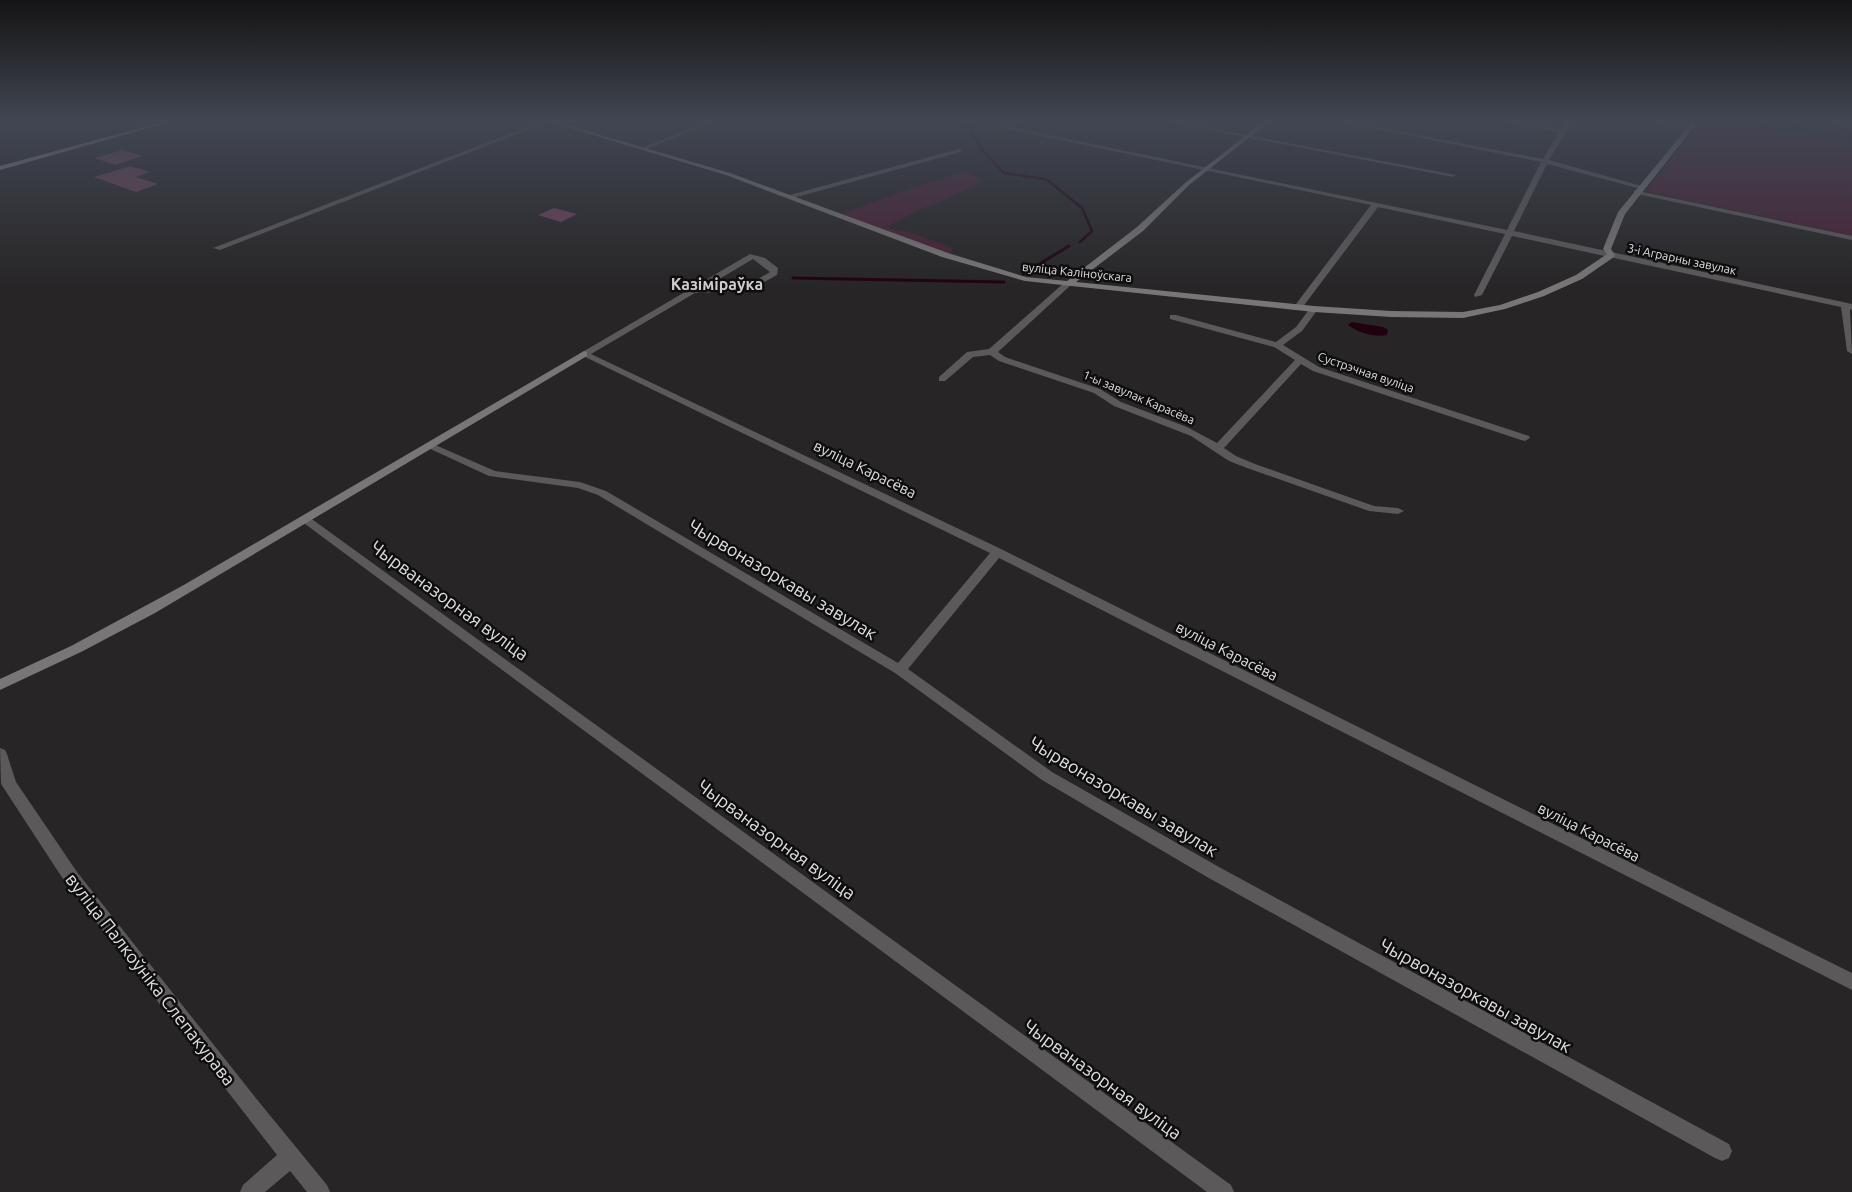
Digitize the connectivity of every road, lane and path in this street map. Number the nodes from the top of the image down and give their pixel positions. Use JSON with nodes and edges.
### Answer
{"nodes":[{"id":1,"x":400,"y":178,"type":"edge"},
{"id":2,"x":734,"y":178,"type":"edge"},
{"id":3,"x":859,"y":178,"type":"edge"},
{"id":4,"x":1196,"y":178,"type":"edge"},
{"id":5,"x":1248,"y":178,"type":"edge"},
{"id":6,"x":1536,"y":178,"type":"edge"},
{"id":7,"x":1599,"y":178,"type":"edge"},
{"id":8,"x":1649,"y":178,"type":"edge"},
{"id":9,"x":1639,"y":190,"type":"junction"},
{"id":10,"x":790,"y":196,"type":"junction"},
{"id":11,"x":1376,"y":204,"type":"junction"},
{"id":12,"x":1508,"y":233,"type":"junction"},
{"id":13,"x":1852,"y":238,"type":"edge"},
{"id":14,"x":217,"y":248,"type":"dead end"},
{"id":15,"x":1611,"y":255,"type":"junction"},
{"id":16,"x":1068,"y":284,"type":"junction"},
{"id":17,"x":692,"y":291,"type":"junction"},
{"id":18,"x":1478,"y":294,"type":"dead end"},
{"id":19,"x":1298,"y":306,"type":"junction"},
{"id":20,"x":1848,"y":306,"type":"edge"},
{"id":21,"x":1314,"y":309,"type":"junction"},
{"id":22,"x":1173,"y":317,"type":"dead end"},
{"id":23,"x":1277,"y":345,"type":"junction"},
{"id":24,"x":1852,"y":351,"type":"edge"},
{"id":25,"x":992,"y":352,"type":"junction"},
{"id":26,"x":584,"y":354,"type":"junction"},
{"id":27,"x":1300,"y":360,"type":"junction"},
{"id":28,"x":942,"y":379,"type":"dead end"},
{"id":29,"x":1525,"y":438,"type":"dead end"},
{"id":30,"x":429,"y":446,"type":"junction"},
{"id":31,"x":1219,"y":447,"type":"junction"},
{"id":32,"x":1398,"y":511,"type":"dead end"},
{"id":33,"x":305,"y":519,"type":"junction"},
{"id":34,"x":997,"y":552,"type":"junction"},
{"id":35,"x":900,"y":670,"type":"junction"},
{"id":36,"x":0,"y":686,"type":"edge"},
{"id":37,"x":0,"y":754,"type":"edge"},
{"id":38,"x":1852,"y":982,"type":"edge"},
{"id":39,"x":1722,"y":1151,"type":"dead end"},
{"id":40,"x":291,"y":1156,"type":"junction"},
{"id":41,"x":250,"y":1192,"type":"edge"},
{"id":42,"x":320,"y":1192,"type":"edge"},
{"id":43,"x":1224,"y":1192,"type":"edge"}],
"edges":[{"from":1,"to":14,"type":"street"},
{"from":2,"to":10,"type":"main road","name":"вуліца Каліноўскага"},
{"from":3,"to":10,"type":"street"},
{"from":4,"to":16,"type":"main road"},
{"from":5,"to":11,"type":"street","name":"3-і Аграрны завулак"},
{"from":6,"to":12,"type":"street"},
{"from":7,"to":9,"type":"street"},
{"from":8,"to":9,"type":"main road"},
{"from":9,"to":13,"type":"street"},
{"from":9,"to":15,"type":"main road"},
{"from":10,"to":16,"type":"main road","name":"вуліца Каліноўскага"},
{"from":11,"to":12,"type":"street","name":"3-і Аграрны завулак"},
{"from":11,"to":19,"type":"street"},
{"from":12,"to":15,"type":"street","name":"3-і Аграрны завулак"},
{"from":12,"to":18,"type":"street"},
{"from":15,"to":20,"type":"street","name":"3-і Аграрны завулак"},
{"from":15,"to":21,"type":"main road","name":"вуліца Каліноўскага"},
{"from":16,"to":19,"type":"main road","name":"вуліца Каліноўскага"},
{"from":16,"to":25,"type":"street"},
{"from":17,"to":17,"type":"street"},
{"from":17,"to":26,"type":"street"},
{"from":19,"to":21,"type":"main road","name":"вуліца Каліноўскага"},
{"from":20,"to":24,"type":"street"},
{"from":21,"to":23,"type":"street"},
{"from":22,"to":23,"type":"street","name":"Сустрэчная вуліца"},
{"from":23,"to":27,"type":"street","name":"Сустрэчная вуліца"},
{"from":25,"to":28,"type":"street"},
{"from":25,"to":31,"type":"street","name":"1-ы завулак Карасёва"},
{"from":26,"to":30,"type":"main road"},
{"from":26,"to":34,"type":"street","name":"вуліца Карасёва"},
{"from":27,"to":29,"type":"street","name":"Сустрэчная вуліца"},
{"from":27,"to":31,"type":"street"},
{"from":30,"to":33,"type":"main road"},
{"from":30,"to":35,"type":"street","name":"Чырвоназоркавы завулак"},
{"from":31,"to":32,"type":"street","name":"1-ы завулак Карасёва"},
{"from":33,"to":36,"type":"main road"},
{"from":33,"to":43,"type":"street","name":"Чырваназорная вуліца"},
{"from":34,"to":35,"type":"street"},
{"from":34,"to":38,"type":"street","name":"вуліца Карасёва"},
{"from":35,"to":39,"type":"street","name":"Чырвоназоркавы завулак"},
{"from":37,"to":40,"type":"street","name":"вуліца Палкоўніка Слепакурава"},
{"from":40,"to":41,"type":"street"},
{"from":40,"to":42,"type":"street","name":"вуліца Палкоўніка Слепакурава"}]}
